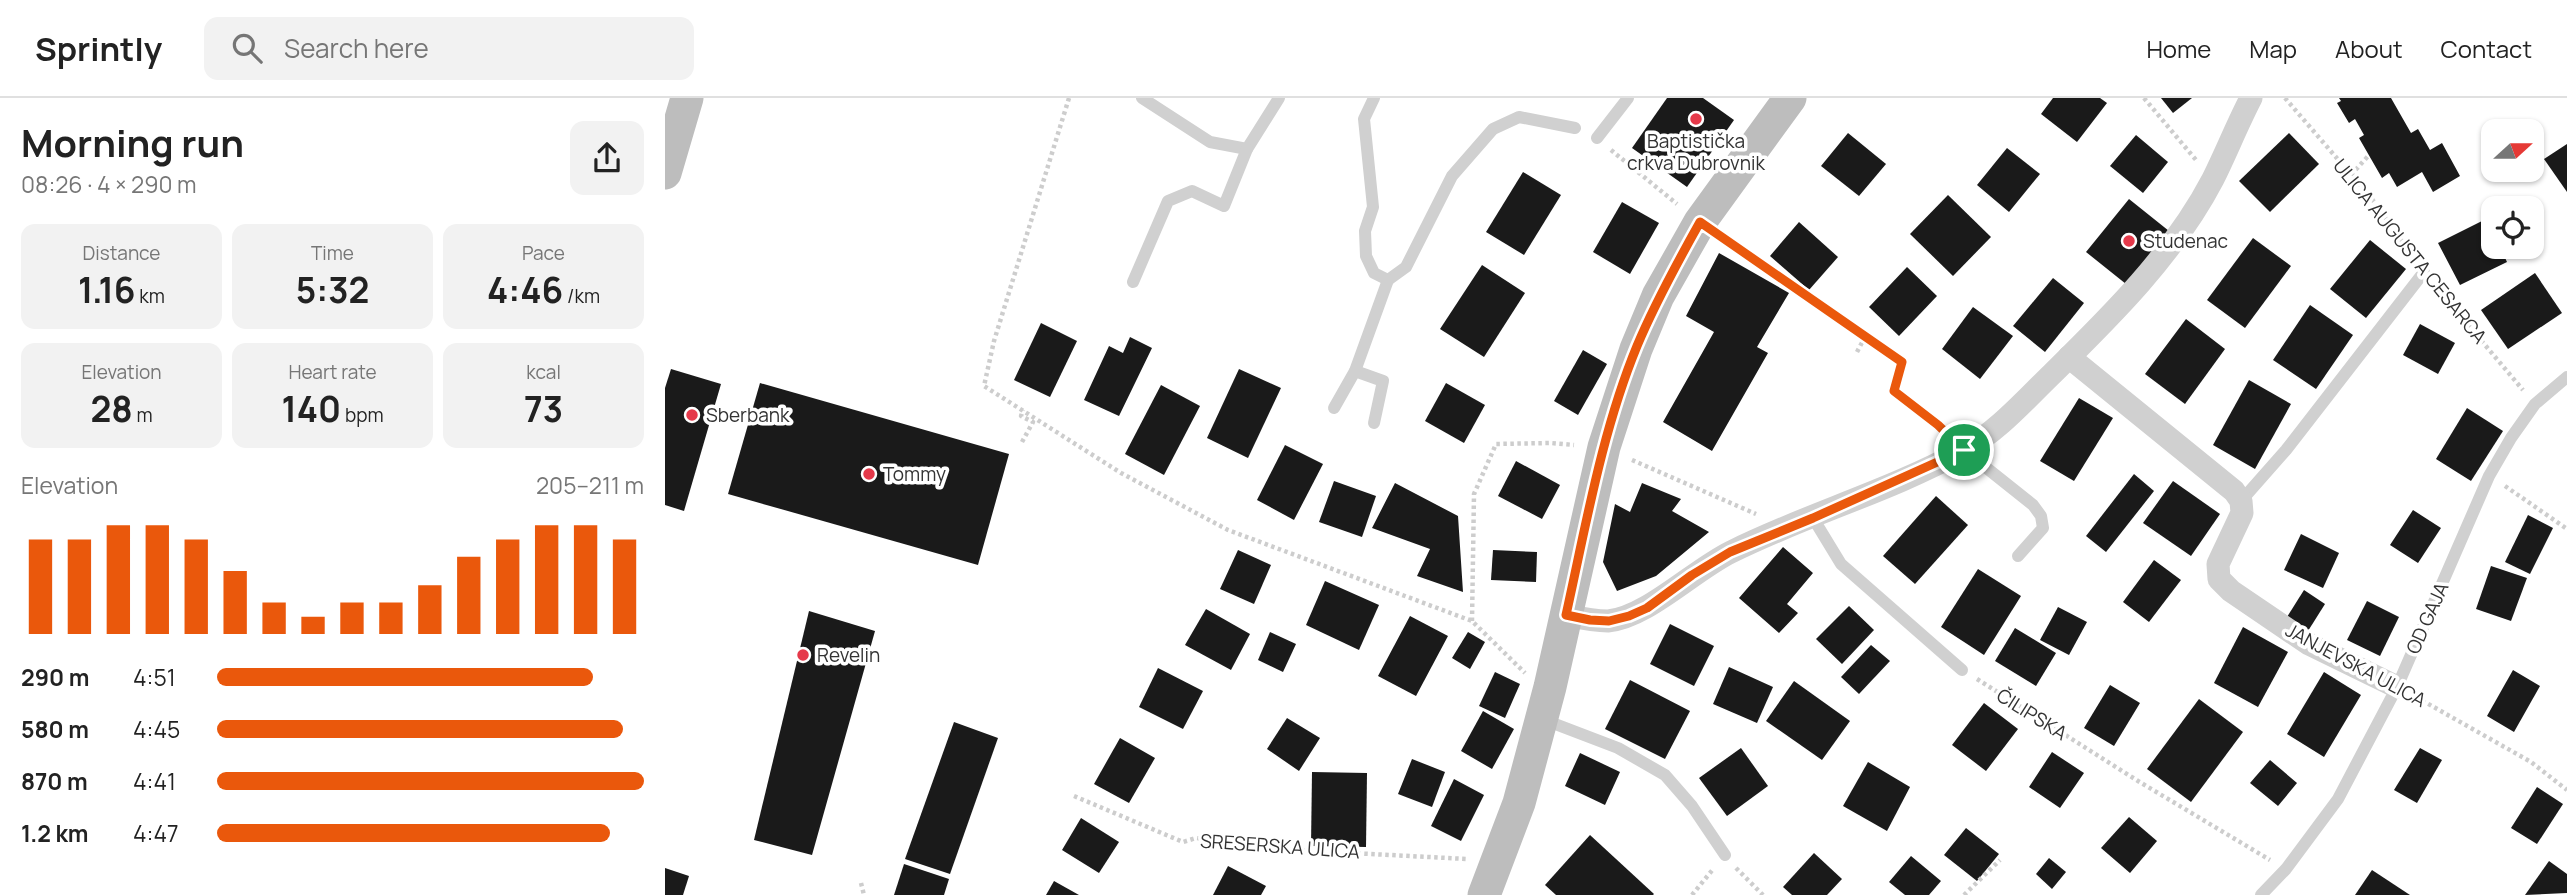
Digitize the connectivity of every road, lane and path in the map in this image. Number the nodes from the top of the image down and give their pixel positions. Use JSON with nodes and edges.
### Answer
{"nodes":[{"id":1,"x":687,"y":98,"type":"edge"},
{"id":2,"x":1069,"y":98,"type":"edge"},
{"id":3,"x":1142,"y":98,"type":"edge"},
{"id":4,"x":1279,"y":98,"type":"edge"},
{"id":5,"x":1374,"y":98,"type":"edge"},
{"id":6,"x":1628,"y":98,"type":"edge"},
{"id":7,"x":1790,"y":98,"type":"edge"},
{"id":8,"x":2144,"y":98,"type":"edge"},
{"id":9,"x":2251,"y":98,"type":"edge"},
{"id":10,"x":2285,"y":98,"type":"edge"},
{"id":11,"x":1575,"y":128,"type":"dead end"},
{"id":12,"x":671,"y":136,"type":"edge"},
{"id":13,"x":1597,"y":138,"type":"joint"},
{"id":14,"x":1247,"y":149,"type":"junction"},
{"id":15,"x":2369,"y":155,"type":"dead end"},
{"id":16,"x":665,"y":173,"type":"edge"},
{"id":17,"x":2351,"y":175,"type":"junction"},
{"id":18,"x":2213,"y":179,"type":"junction"},
{"id":19,"x":1700,"y":222,"type":"junction"},
{"id":20,"x":2424,"y":272,"type":"junction"},
{"id":21,"x":1388,"y":280,"type":"junction"},
{"id":22,"x":1133,"y":282,"type":"dead end"},
{"id":23,"x":1866,"y":335,"type":"junction"},
{"id":24,"x":1857,"y":352,"type":"dead end"},
{"id":25,"x":2069,"y":357,"type":"junction"},
{"id":26,"x":1355,"y":371,"type":"junction"},
{"id":27,"x":2567,"y":377,"type":"edge"},
{"id":28,"x":2535,"y":404,"type":"junction"},
{"id":29,"x":1334,"y":408,"type":"dead end"},
{"id":30,"x":1023,"y":410,"type":"junction"},
{"id":31,"x":1374,"y":423,"type":"dead end"},
{"id":32,"x":1022,"y":442,"type":"dead end"},
{"id":33,"x":1964,"y":450,"type":"junction"},
{"id":34,"x":2489,"y":476,"type":"junction"},
{"id":35,"x":2241,"y":501,"type":"junction"},
{"id":36,"x":1813,"y":518,"type":"junction"},
{"id":37,"x":2567,"y":529,"type":"edge"},
{"id":38,"x":2018,"y":556,"type":"dead end"},
{"id":39,"x":1566,"y":615,"type":"junction"},
{"id":40,"x":1962,"y":670,"type":"joint"},
{"id":41,"x":1550,"y":687,"type":"junction"},
{"id":42,"x":2397,"y":687,"type":"junction"},
{"id":43,"x":1541,"y":719,"type":"junction"},
{"id":44,"x":2567,"y":790,"type":"edge"},
{"id":45,"x":1074,"y":796,"type":"dead end"},
{"id":46,"x":1725,"y":855,"type":"junction"},
{"id":47,"x":2000,"y":860,"type":"dead end"},
{"id":48,"x":2286,"y":869,"type":"junction"},
{"id":49,"x":861,"y":883,"type":"dead end"},
{"id":50,"x":1488,"y":885,"type":"edge"},
{"id":51,"x":864,"y":895,"type":"edge"},
{"id":52,"x":1692,"y":895,"type":"edge"},
{"id":53,"x":1762,"y":895,"type":"edge"},
{"id":54,"x":1964,"y":895,"type":"edge"},
{"id":55,"x":2261,"y":895,"type":"edge"}],
"edges":[{"from":1,"to":12,"type":"street"},
{"from":2,"to":30,"type":"path"},
{"from":3,"to":14,"type":"lane"},
{"from":4,"to":14,"type":"lane"},
{"from":5,"to":21,"type":"lane"},
{"from":6,"to":13,"type":"lane"},
{"from":7,"to":19,"type":"street"},
{"from":8,"to":18,"type":"path"},
{"from":9,"to":18,"type":"street"},
{"from":10,"to":17,"type":"path","name":"ULICA AUGUSTA CESARCA"},
{"from":11,"to":21,"type":"lane"},
{"from":12,"to":16,"type":"street"},
{"from":13,"to":19,"type":"path"},
{"from":14,"to":22,"type":"lane"},
{"from":15,"to":17,"type":"path"},
{"from":17,"to":20,"type":"path","name":"ULICA AUGUSTA CESARCA"},
{"from":18,"to":25,"type":"street"},
{"from":19,"to":23,"type":"path"},
{"from":19,"to":39,"type":"street"},
{"from":20,"to":28,"type":"path","name":"ULICA AUGUSTA CESARCA"},
{"from":20,"to":35,"type":"lane","name":"JANJEVSKA ULICA"},
{"from":21,"to":26,"type":"lane"},
{"from":23,"to":24,"type":"path"},
{"from":23,"to":33,"type":"path"},
{"from":25,"to":33,"type":"street"},
{"from":25,"to":35,"type":"street"},
{"from":26,"to":29,"type":"lane"},
{"from":26,"to":31,"type":"lane"},
{"from":27,"to":28,"type":"lane","name":"OD GAJA"},
{"from":28,"to":34,"type":"lane","name":"OD GAJA"},
{"from":30,"to":32,"type":"path"},
{"from":30,"to":41,"type":"path"},
{"from":33,"to":36,"type":"street"},
{"from":33,"to":38,"type":"lane"},
{"from":34,"to":37,"type":"path"},
{"from":34,"to":42,"type":"lane","name":"OD GAJA"},
{"from":35,"to":42,"type":"street","name":"JANJEVSKA ULICA"},
{"from":36,"to":39,"type":"street"},
{"from":36,"to":40,"type":"lane"},
{"from":39,"to":41,"type":"street"},
{"from":40,"to":48,"type":"path","name":"ČILIPSKA"},
{"from":41,"to":43,"type":"street"},
{"from":42,"to":44,"type":"path","name":"JANJEVSKA ULICA"},
{"from":42,"to":48,"type":"lane","name":"OD GAJA"},
{"from":43,"to":46,"type":"lane"},
{"from":43,"to":50,"type":"street"},
{"from":45,"to":50,"type":"path","name":"SRESERSKA ULICA"},
{"from":46,"to":52,"type":"path"},
{"from":46,"to":53,"type":"path"},
{"from":47,"to":54,"type":"path"},
{"from":48,"to":55,"type":"lane","name":"OD GAJA"},
{"from":49,"to":51,"type":"path"}]}
